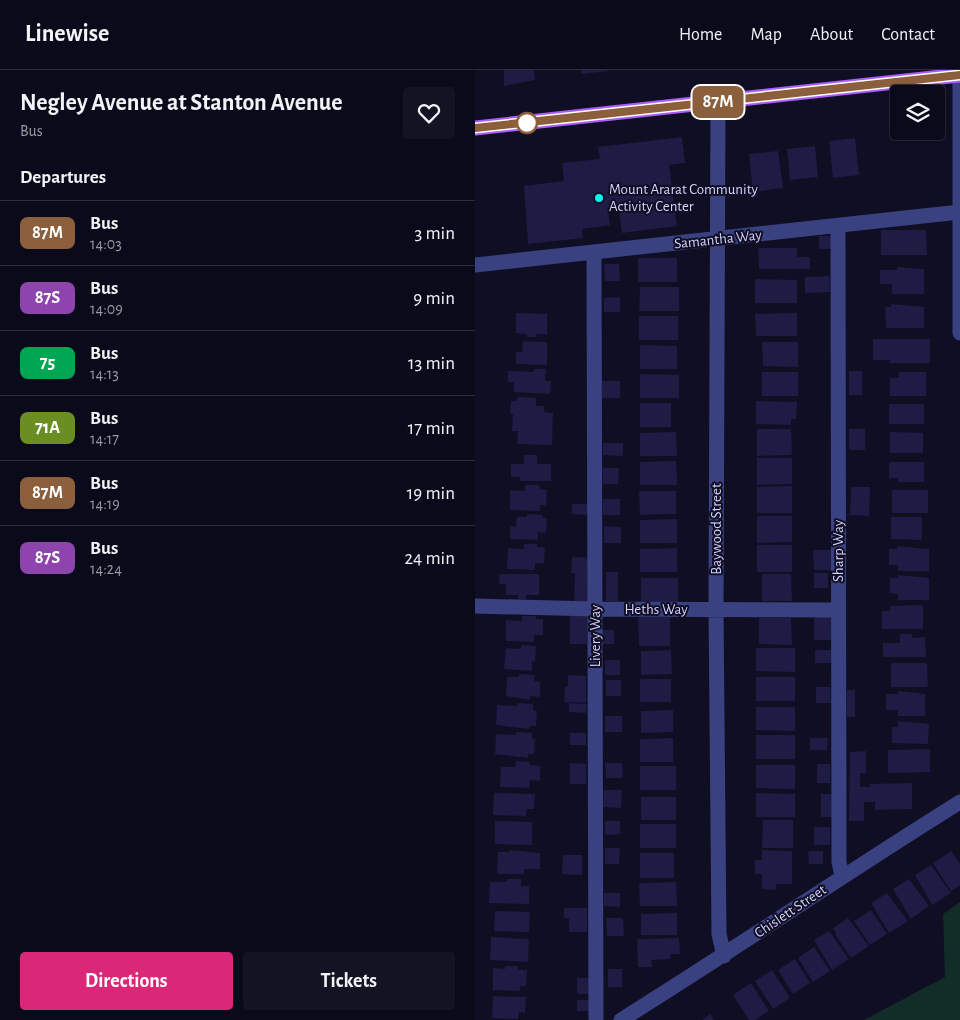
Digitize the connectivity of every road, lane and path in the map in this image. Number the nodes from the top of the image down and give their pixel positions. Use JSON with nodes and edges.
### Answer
{"nodes":[{"id":1,"x":960,"y":70,"type":"edge"},
{"id":2,"x":960,"y":75,"type":"edge"},
{"id":3,"x":718,"y":102,"type":"junction"},
{"id":4,"x":475,"y":128,"type":"edge"},
{"id":5,"x":960,"y":212,"type":"edge"},
{"id":6,"x":838,"y":226,"type":"junction"},
{"id":7,"x":716,"y":239,"type":"junction"},
{"id":8,"x":594,"y":253,"type":"junction"},
{"id":9,"x":475,"y":265,"type":"edge"},
{"id":10,"x":960,"y":333,"type":"edge"},
{"id":11,"x":475,"y":606,"type":"edge"},
{"id":12,"x":595,"y":609,"type":"junction"},
{"id":13,"x":716,"y":609,"type":"junction"},
{"id":14,"x":837,"y":610,"type":"junction"},
{"id":15,"x":960,"y":802,"type":"edge"},
{"id":16,"x":842,"y":876,"type":"junction"},
{"id":17,"x":724,"y":956,"type":"junction"},
{"id":18,"x":596,"y":1020,"type":"edge"},
{"id":19,"x":621,"y":1020,"type":"edge"}],
"edges":[{"from":1,"to":2,"type":"street"},
{"from":2,"to":3,"type":"main road"},
{"from":2,"to":5,"type":"street"},
{"from":3,"to":4,"type":"main road"},
{"from":3,"to":7,"type":"street","name":"Baywood Street"},
{"from":5,"to":6,"type":"street","name":"Samantha Way"},
{"from":5,"to":10,"type":"street"},
{"from":6,"to":7,"type":"street","name":"Samantha Way"},
{"from":6,"to":14,"type":"street","name":"Sharp Way"},
{"from":7,"to":8,"type":"street","name":"Samantha Way"},
{"from":7,"to":13,"type":"street","name":"Baywood Street"},
{"from":8,"to":9,"type":"street","name":"Samantha Way"},
{"from":8,"to":12,"type":"street","name":"Livery Way"},
{"from":11,"to":12,"type":"street","name":"Heths Way"},
{"from":12,"to":13,"type":"street","name":"Heths Way"},
{"from":12,"to":18,"type":"street","name":"Livery Way"},
{"from":13,"to":14,"type":"street","name":"Heths Way"},
{"from":13,"to":17,"type":"street","name":"Baywood Street"},
{"from":14,"to":16,"type":"street","name":"Sharp Way"},
{"from":15,"to":16,"type":"street","name":"Chislett Street"},
{"from":16,"to":17,"type":"street","name":"Chislett Street"},
{"from":17,"to":19,"type":"street","name":"Chislett Street"}]}
